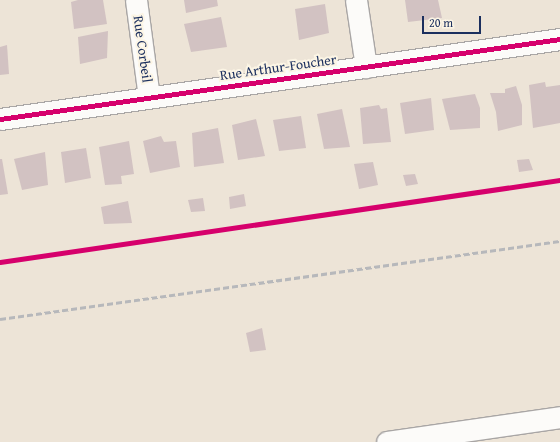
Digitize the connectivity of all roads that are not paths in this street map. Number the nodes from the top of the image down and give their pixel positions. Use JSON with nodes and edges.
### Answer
{"nodes":[{"id":1,"x":136,"y":0,"type":"edge"},
{"id":2,"x":356,"y":0,"type":"edge"},
{"id":3,"x":560,"y":39,"type":"edge"},
{"id":4,"x":366,"y":66,"type":"junction"},
{"id":5,"x":149,"y":97,"type":"junction"},
{"id":6,"x":0,"y":119,"type":"edge"},
{"id":7,"x":560,"y":417,"type":"edge"},
{"id":8,"x":387,"y":442,"type":"edge"}],
"edges":[{"from":1,"to":5,"type":"street","name":"Rue Corbeil"},
{"from":2,"to":4,"type":"street"},
{"from":3,"to":4,"type":"street","name":"Rue Arthur-Foucher"},
{"from":4,"to":5,"type":"street","name":"Rue Arthur-Foucher"},
{"from":5,"to":6,"type":"street","name":"Rue Arthur-Foucher"},
{"from":7,"to":8,"type":"street"}]}
